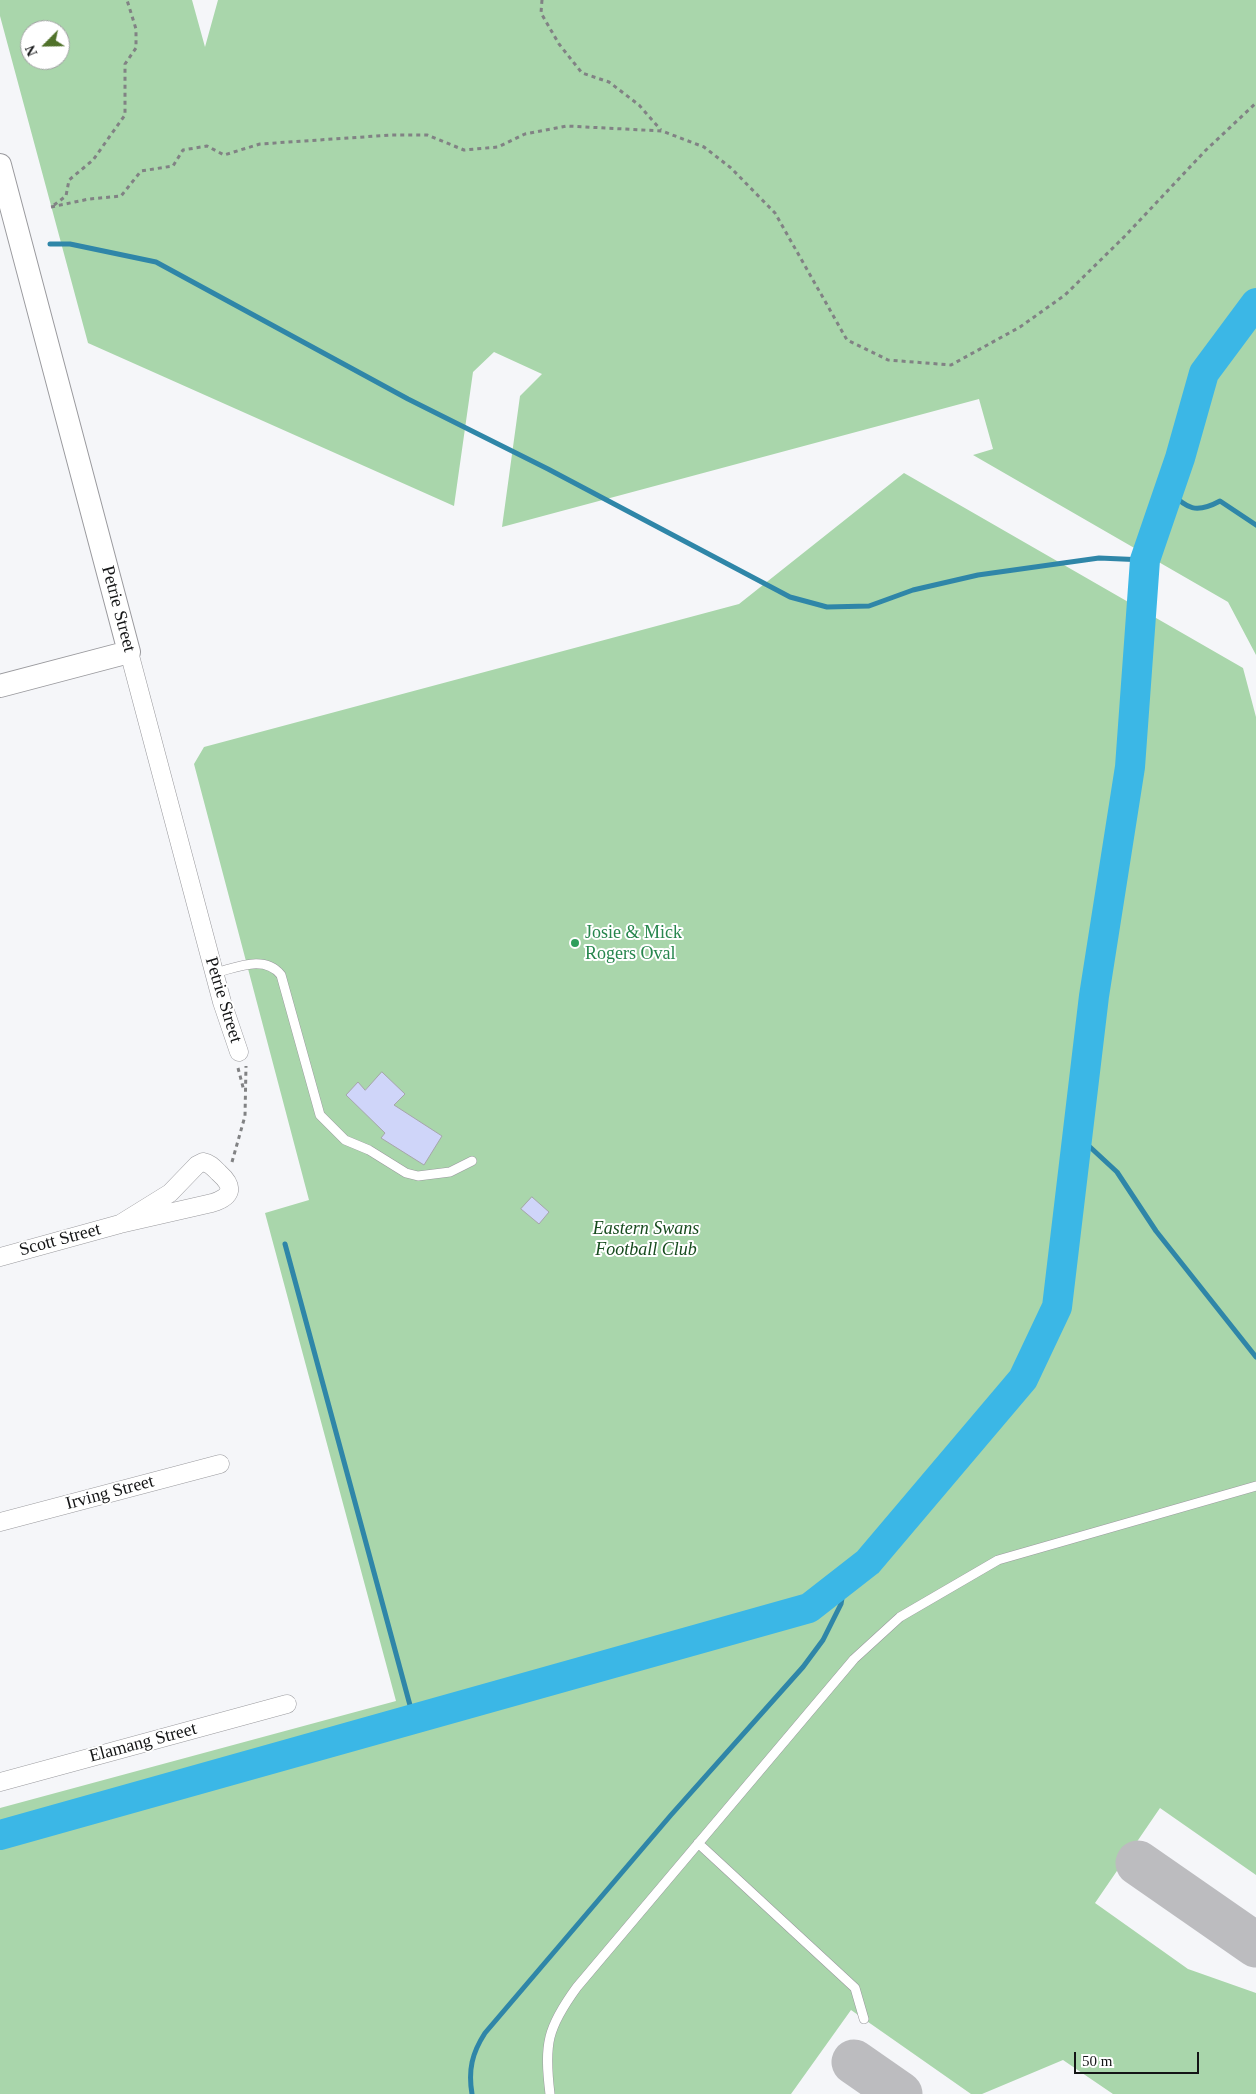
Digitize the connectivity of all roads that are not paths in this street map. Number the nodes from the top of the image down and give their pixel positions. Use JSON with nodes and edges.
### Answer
{"nodes":[{"id":1,"x":0,"y":165,"type":"edge"},
{"id":2,"x":129,"y":652,"type":"junction"},
{"id":3,"x":0,"y":686,"type":"edge"},
{"id":4,"x":214,"y":973,"type":"junction"},
{"id":5,"x":239,"y":1052,"type":"road end"},
{"id":6,"x":472,"y":1161,"type":"dead end"},
{"id":7,"x":120,"y":1224,"type":"junction"},
{"id":8,"x":0,"y":1257,"type":"edge"},
{"id":9,"x":220,"y":1464,"type":"dead end"},
{"id":10,"x":1256,"y":1486,"type":"edge"},
{"id":11,"x":0,"y":1522,"type":"edge"},
{"id":12,"x":287,"y":1704,"type":"dead end"},
{"id":13,"x":0,"y":1782,"type":"edge"},
{"id":14,"x":698,"y":1843,"type":"junction"},
{"id":15,"x":864,"y":2019,"type":"dead end"},
{"id":16,"x":550,"y":2094,"type":"edge"}],
"edges":[{"from":1,"to":2,"type":"street","name":"Petrie Street"},
{"from":2,"to":3,"type":"street"},
{"from":2,"to":4,"type":"street","name":"Petrie Street"},
{"from":4,"to":5,"type":"street","name":"Petrie Street"},
{"from":4,"to":6,"type":"lane"},
{"from":7,"to":7,"type":"street"},
{"from":7,"to":8,"type":"street","name":"Scott Street"},
{"from":9,"to":11,"type":"street","name":"Irving Street"},
{"from":10,"to":14,"type":"lane"},
{"from":12,"to":13,"type":"street","name":"Elamang Street"},
{"from":14,"to":15,"type":"lane"},
{"from":14,"to":16,"type":"lane"}]}
